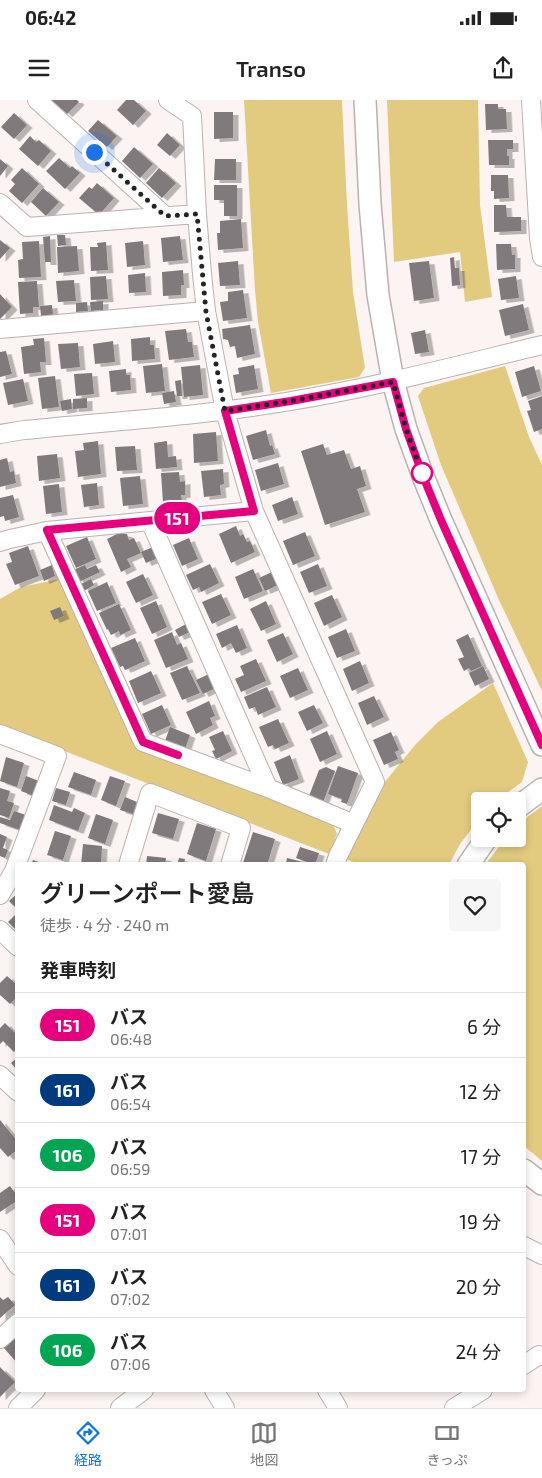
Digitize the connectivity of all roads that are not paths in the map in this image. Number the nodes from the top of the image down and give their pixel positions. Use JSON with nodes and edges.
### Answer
{"nodes":[{"id":1,"x":37,"y":100,"type":"edge"},
{"id":2,"x":168,"y":100,"type":"edge"},
{"id":3,"x":365,"y":100,"type":"edge"},
{"id":4,"x":531,"y":100,"type":"edge"},
{"id":5,"x":0,"y":204,"type":"edge"},
{"id":6,"x":197,"y":214,"type":"junction"},
{"id":7,"x":165,"y":216,"type":"junction"},
{"id":8,"x":541,"y":238,"type":"edge"},
{"id":9,"x":542,"y":257,"type":"edge"},
{"id":10,"x":206,"y":312,"type":"junction"},
{"id":11,"x":0,"y":329,"type":"edge"},
{"id":12,"x":542,"y":345,"type":"edge"},
{"id":13,"x":393,"y":382,"type":"junction"},
{"id":14,"x":225,"y":411,"type":"junction"},
{"id":15,"x":0,"y":434,"type":"edge"},
{"id":16,"x":254,"y":511,"type":"junction"},
{"id":17,"x":150,"y":521,"type":"junction"},
{"id":18,"x":47,"y":530,"type":"junction"},
{"id":19,"x":0,"y":542,"type":"edge"},
{"id":20,"x":0,"y":734,"type":"edge"},
{"id":21,"x":542,"y":745,"type":"edge"},
{"id":22,"x":268,"y":788,"type":"junction"},
{"id":23,"x":542,"y":789,"type":"edge"},
{"id":24,"x":526,"y":801,"type":"edge"},
{"id":25,"x":354,"y":824,"type":"junction"},
{"id":26,"x":480,"y":847,"type":"edge"},
{"id":27,"x":17,"y":862,"type":"edge"},
{"id":28,"x":129,"y":862,"type":"edge"},
{"id":29,"x":231,"y":862,"type":"edge"},
{"id":30,"x":335,"y":862,"type":"edge"},
{"id":31,"x":470,"y":862,"type":"edge"},
{"id":32,"x":15,"y":868,"type":"edge"},
{"id":33,"x":0,"y":895,"type":"edge"},
{"id":34,"x":0,"y":930,"type":"edge"},
{"id":35,"x":15,"y":944,"type":"edge"},
{"id":36,"x":0,"y":1075,"type":"edge"},
{"id":37,"x":15,"y":1089,"type":"edge"},
{"id":38,"x":526,"y":1172,"type":"edge"},
{"id":39,"x":542,"y":1184,"type":"edge"},
{"id":40,"x":0,"y":1238,"type":"edge"},
{"id":41,"x":15,"y":1261,"type":"edge"},
{"id":42,"x":15,"y":1326,"type":"edge"},
{"id":43,"x":0,"y":1339,"type":"edge"},
{"id":44,"x":542,"y":1356,"type":"edge"},
{"id":45,"x":526,"y":1364,"type":"edge"},
{"id":46,"x":34,"y":1392,"type":"edge"},
{"id":47,"x":141,"y":1392,"type":"edge"},
{"id":48,"x":215,"y":1392,"type":"edge"},
{"id":49,"x":328,"y":1392,"type":"edge"},
{"id":50,"x":480,"y":1392,"type":"edge"},
{"id":51,"x":18,"y":1408,"type":"edge"},
{"id":52,"x":120,"y":1408,"type":"edge"},
{"id":53,"x":225,"y":1408,"type":"edge"},
{"id":54,"x":338,"y":1408,"type":"edge"},
{"id":55,"x":454,"y":1408,"type":"edge"}],
"edges":[{"from":1,"to":7,"type":"street"},
{"from":2,"to":6,"type":"street"},
{"from":3,"to":13,"type":"street"},
{"from":4,"to":8,"type":"street"},
{"from":5,"to":7,"type":"street"},
{"from":6,"to":7,"type":"street"},
{"from":6,"to":10,"type":"street"},
{"from":8,"to":9,"type":"street"},
{"from":10,"to":11,"type":"street"},
{"from":10,"to":14,"type":"street"},
{"from":12,"to":13,"type":"street"},
{"from":13,"to":14,"type":"street"},
{"from":13,"to":21,"type":"street"},
{"from":14,"to":15,"type":"street"},
{"from":14,"to":16,"type":"street"},
{"from":16,"to":17,"type":"street"},
{"from":16,"to":25,"type":"street"},
{"from":17,"to":18,"type":"street"},
{"from":17,"to":22,"type":"street"},
{"from":18,"to":19,"type":"street"},
{"from":18,"to":22,"type":"street"},
{"from":20,"to":27,"type":"street"},
{"from":22,"to":25,"type":"street"},
{"from":23,"to":24,"type":"street"},
{"from":25,"to":30,"type":"street"},
{"from":26,"to":31,"type":"street"},
{"from":28,"to":29,"type":"street"},
{"from":32,"to":33,"type":"street"},
{"from":34,"to":35,"type":"street"},
{"from":36,"to":37,"type":"street"},
{"from":38,"to":39,"type":"street"},
{"from":40,"to":41,"type":"street"},
{"from":42,"to":43,"type":"street"},
{"from":44,"to":45,"type":"street"},
{"from":46,"to":51,"type":"street"},
{"from":47,"to":52,"type":"street"},
{"from":48,"to":53,"type":"street"},
{"from":49,"to":54,"type":"street"},
{"from":50,"to":55,"type":"street"}]}
